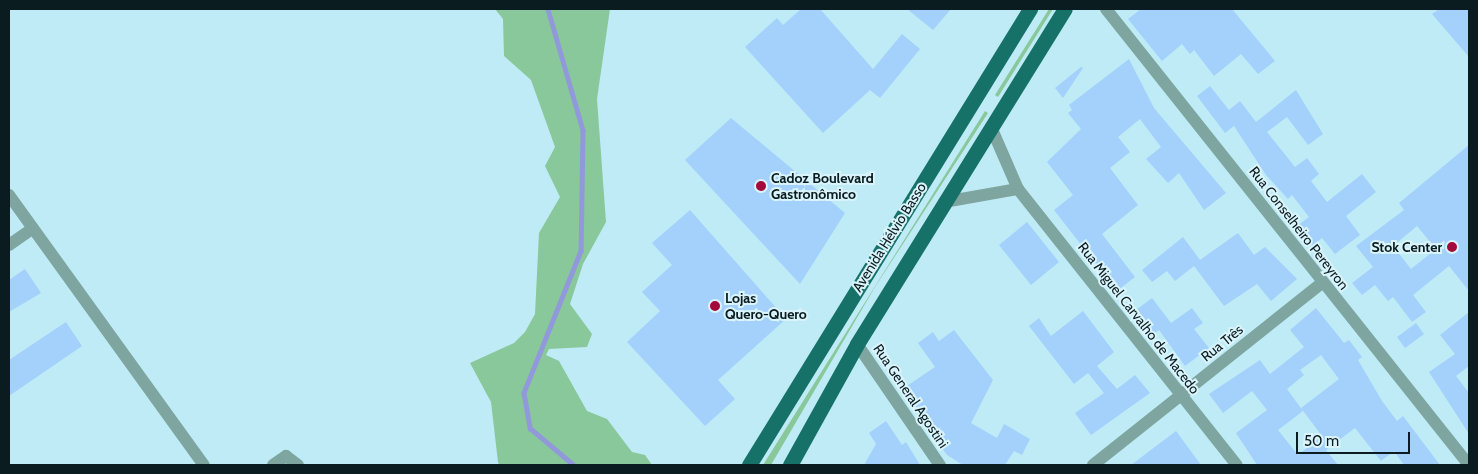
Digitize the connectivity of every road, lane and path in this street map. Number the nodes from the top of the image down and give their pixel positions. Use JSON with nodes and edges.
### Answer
{"nodes":[{"id":1,"x":1030,"y":9,"type":"edge"},
{"id":2,"x":1065,"y":9,"type":"edge"},
{"id":3,"x":1106,"y":9,"type":"edge"},
{"id":4,"x":991,"y":127,"type":"junction"},
{"id":5,"x":1018,"y":190,"type":"junction"},
{"id":6,"x":9,"y":195,"type":"edge"},
{"id":7,"x":944,"y":202,"type":"junction"},
{"id":8,"x":33,"y":228,"type":"junction"},
{"id":9,"x":9,"y":245,"type":"edge"},
{"id":10,"x":1323,"y":282,"type":"junction"},
{"id":11,"x":857,"y":344,"type":"junction"},
{"id":12,"x":1181,"y":395,"type":"junction"},
{"id":13,"x":204,"y":465,"type":"edge"},
{"id":14,"x":273,"y":465,"type":"edge"},
{"id":15,"x":298,"y":465,"type":"edge"},
{"id":16,"x":749,"y":465,"type":"edge"},
{"id":17,"x":790,"y":465,"type":"edge"},
{"id":18,"x":940,"y":465,"type":"edge"},
{"id":19,"x":1094,"y":465,"type":"edge"},
{"id":20,"x":1236,"y":465,"type":"edge"},
{"id":21,"x":1469,"y":465,"type":"edge"}],
"edges":[{"from":1,"to":16,"type":"main road","name":"Avenida Hélvio Basso"},
{"from":2,"to":4,"type":"main road","name":"Avenida Hélvio Basso"},
{"from":3,"to":10,"type":"street","name":"Rua Conselheiro Pereyron"},
{"from":4,"to":5,"type":"street","name":"Rua Miguel Carvalho de Macedo"},
{"from":4,"to":7,"type":"main road","name":"Avenida Hélvio Basso"},
{"from":5,"to":7,"type":"street"},
{"from":5,"to":12,"type":"street","name":"Rua Miguel Carvalho de Macedo"},
{"from":6,"to":8,"type":"street"},
{"from":7,"to":11,"type":"main road","name":"Avenida Hélvio Basso"},
{"from":8,"to":9,"type":"street"},
{"from":8,"to":13,"type":"street"},
{"from":10,"to":12,"type":"street","name":"Rua Três"},
{"from":10,"to":21,"type":"street","name":"Rua Conselheiro Pereyron"},
{"from":11,"to":17,"type":"main road","name":"Avenida Hélvio Basso"},
{"from":11,"to":18,"type":"street","name":"Rua General Agostini"},
{"from":12,"to":19,"type":"street","name":"Rua Três"},
{"from":12,"to":20,"type":"street","name":"Rua Miguel Carvalho de Macedo"},
{"from":14,"to":15,"type":"street"}]}
